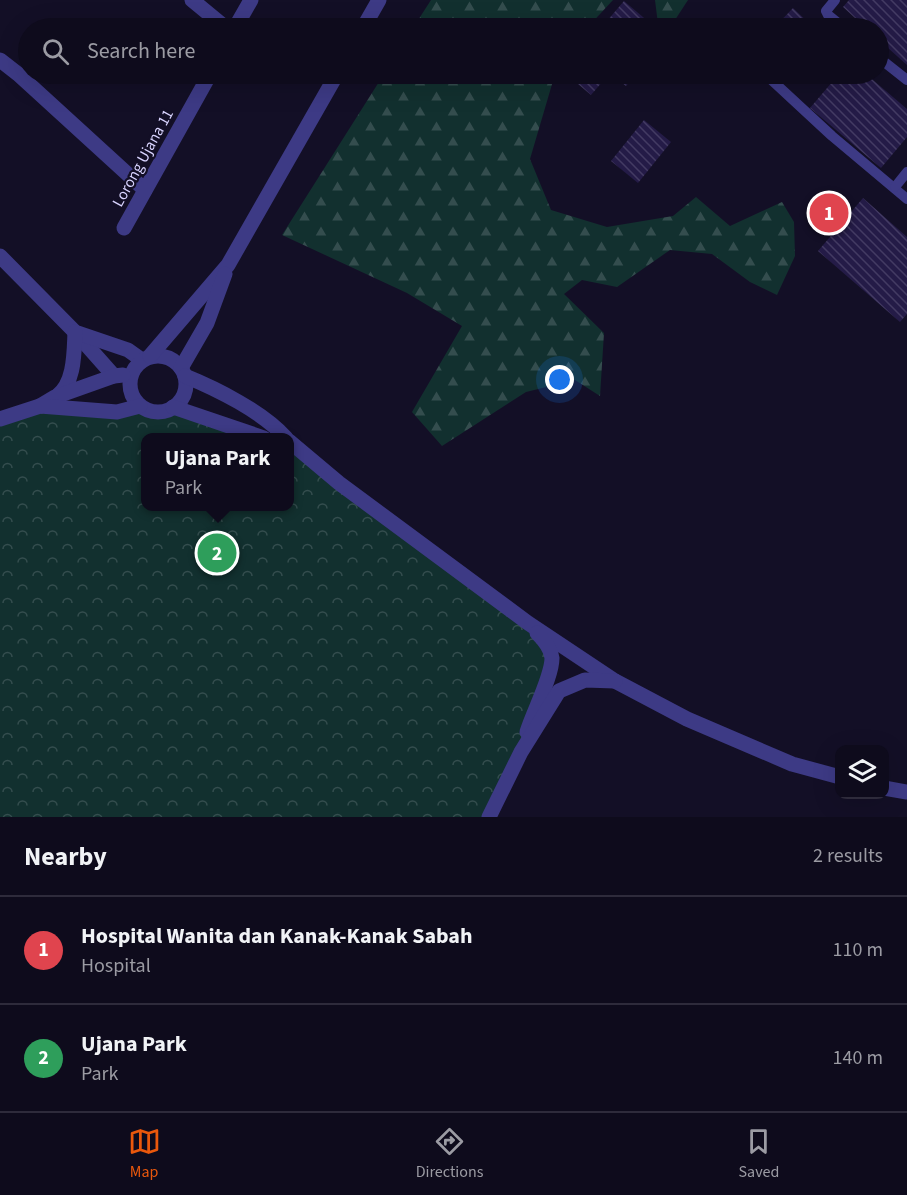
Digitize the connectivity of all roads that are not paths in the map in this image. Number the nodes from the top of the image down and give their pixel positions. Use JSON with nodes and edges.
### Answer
{"nodes":[{"id":1,"x":192,"y":0,"type":"edge"},
{"id":2,"x":251,"y":0,"type":"edge"},
{"id":3,"x":379,"y":0,"type":"edge"},
{"id":4,"x":835,"y":0,"type":"edge"},
{"id":5,"x":214,"y":18,"type":"edge"},
{"id":6,"x":241,"y":18,"type":"edge"},
{"id":7,"x":369,"y":18,"type":"edge"},
{"id":8,"x":832,"y":18,"type":"edge"},
{"id":9,"x":0,"y":60,"type":"edge"},
{"id":10,"x":889,"y":65,"type":"edge"},
{"id":11,"x":18,"y":74,"type":"edge"},
{"id":12,"x":907,"y":80,"type":"edge"},
{"id":13,"x":29,"y":84,"type":"edge"},
{"id":14,"x":204,"y":84,"type":"edge"},
{"id":15,"x":331,"y":84,"type":"edge"},
{"id":16,"x":776,"y":84,"type":"edge"},
{"id":17,"x":907,"y":172,"type":"edge"},
{"id":18,"x":895,"y":187,"type":"junction"},
{"id":19,"x":145,"y":190,"type":"junction"},
{"id":20,"x":907,"y":199,"type":"edge"},
{"id":21,"x":124,"y":228,"type":"dead end"},
{"id":22,"x":0,"y":256,"type":"edge"},
{"id":23,"x":228,"y":265,"type":"junction"},
{"id":24,"x":75,"y":332,"type":"junction"},
{"id":25,"x":146,"y":358,"type":"junction"},
{"id":26,"x":183,"y":372,"type":"junction"},
{"id":27,"x":131,"y":374,"type":"junction"},
{"id":28,"x":114,"y":376,"type":"junction"},
{"id":29,"x":55,"y":397,"type":"junction"},
{"id":30,"x":40,"y":406,"type":"junction"},
{"id":31,"x":140,"y":406,"type":"junction"},
{"id":32,"x":173,"y":407,"type":"junction"},
{"id":33,"x":0,"y":418,"type":"edge"},
{"id":34,"x":249,"y":433,"type":"edge"},
{"id":35,"x":280,"y":433,"type":"edge"},
{"id":36,"x":294,"y":446,"type":"edge"},
{"id":37,"x":528,"y":623,"type":"junction"},
{"id":38,"x":615,"y":681,"type":"junction"},
{"id":39,"x":521,"y":753,"type":"junction"},
{"id":40,"x":835,"y":776,"type":"edge"},
{"id":41,"x":889,"y":789,"type":"edge"},
{"id":42,"x":907,"y":792,"type":"edge"},
{"id":43,"x":489,"y":817,"type":"edge"}],
"edges":[{"from":1,"to":5,"type":"street"},
{"from":2,"to":6,"type":"street"},
{"from":3,"to":7,"type":"street"},
{"from":4,"to":8,"type":"lane"},
{"from":9,"to":11,"type":"street"},
{"from":10,"to":12,"type":"lane"},
{"from":13,"to":19,"type":"street"},
{"from":14,"to":19,"type":"street","name":"Lorong Ujana 11"},
{"from":15,"to":23,"type":"street"},
{"from":16,"to":18,"type":"lane"},
{"from":17,"to":18,"type":"lane"},
{"from":18,"to":20,"type":"lane"},
{"from":19,"to":21,"type":"street","name":"Lorong Ujana 11"},
{"from":22,"to":24,"type":"street"},
{"from":23,"to":25,"type":"street"},
{"from":23,"to":26,"type":"street"},
{"from":24,"to":25,"type":"street"},
{"from":24,"to":28,"type":"street"},
{"from":24,"to":29,"type":"street"},
{"from":25,"to":26,"type":"street"},
{"from":25,"to":27,"type":"street"},
{"from":26,"to":32,"type":"street"},
{"from":26,"to":35,"type":"street"},
{"from":27,"to":28,"type":"street"},
{"from":27,"to":31,"type":"street"},
{"from":28,"to":29,"type":"street"},
{"from":29,"to":30,"type":"street"},
{"from":30,"to":31,"type":"street"},
{"from":30,"to":33,"type":"street"},
{"from":31,"to":32,"type":"street"},
{"from":32,"to":34,"type":"street"},
{"from":36,"to":37,"type":"street"},
{"from":37,"to":38,"type":"street"},
{"from":37,"to":39,"type":"street"},
{"from":38,"to":39,"type":"street"},
{"from":38,"to":40,"type":"street"},
{"from":39,"to":43,"type":"street"},
{"from":41,"to":42,"type":"street"}]}
